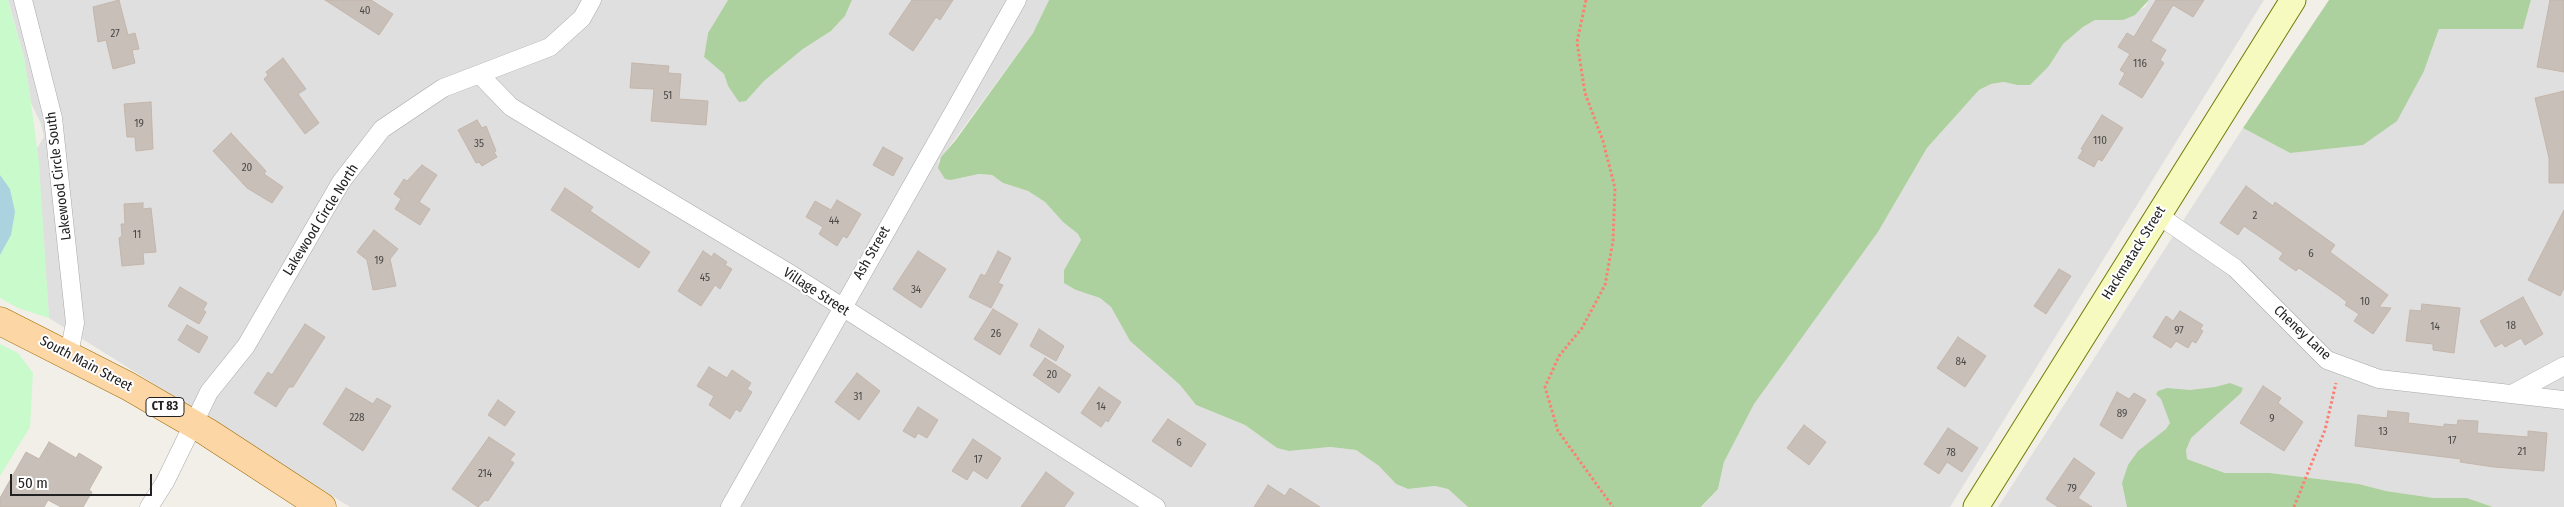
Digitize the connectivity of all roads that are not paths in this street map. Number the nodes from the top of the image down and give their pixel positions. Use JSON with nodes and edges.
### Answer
{"nodes":[{"id":1,"x":23,"y":0,"type":"edge"},
{"id":2,"x":592,"y":0,"type":"edge"},
{"id":3,"x":1018,"y":0,"type":"edge"},
{"id":4,"x":2294,"y":0,"type":"edge"},
{"id":5,"x":480,"y":74,"type":"junction"},
{"id":6,"x":2158,"y":215,"type":"junction"},
{"id":7,"x":841,"y":308,"type":"junction"},
{"id":8,"x":0,"y":321,"type":"edge"},
{"id":9,"x":69,"y":354,"type":"junction"},
{"id":10,"x":2564,"y":366,"type":"edge"},
{"id":11,"x":2512,"y":394,"type":"junction"},
{"id":12,"x":2564,"y":400,"type":"edge"},
{"id":13,"x":192,"y":423,"type":"junction"},
{"id":14,"x":149,"y":507,"type":"edge"},
{"id":15,"x":322,"y":507,"type":"edge"},
{"id":16,"x":730,"y":507,"type":"edge"},
{"id":17,"x":1156,"y":507,"type":"edge"},
{"id":18,"x":1976,"y":507,"type":"edge"}],
"edges":[{"from":1,"to":9,"type":"street","name":"Lakewood Circle South"},
{"from":2,"to":5,"type":"street","name":"Lakewood Circle North"},
{"from":3,"to":7,"type":"street","name":"Ash Street"},
{"from":4,"to":6,"type":"street","name":"Hackmatack Street"},
{"from":5,"to":7,"type":"street","name":"Village Street"},
{"from":5,"to":13,"type":"street","name":"Lakewood Circle North"},
{"from":6,"to":11,"type":"street","name":"Cheney Lane"},
{"from":6,"to":18,"type":"street","name":"Hackmatack Street"},
{"from":7,"to":16,"type":"street","name":"Ash Street"},
{"from":7,"to":17,"type":"street","name":"Village Street"},
{"from":8,"to":9,"type":"main road","name":"South Main Street","number":"CT 83"},
{"from":9,"to":13,"type":"main road","name":"South Main Street","number":"CT 83"},
{"from":10,"to":11,"type":"street"},
{"from":11,"to":12,"type":"street","name":"Cheney Lane"},
{"from":13,"to":14,"type":"street","name":"Lakewood Circle North"},
{"from":13,"to":15,"type":"main road","name":"South Main Street","number":"CT 83"}]}
